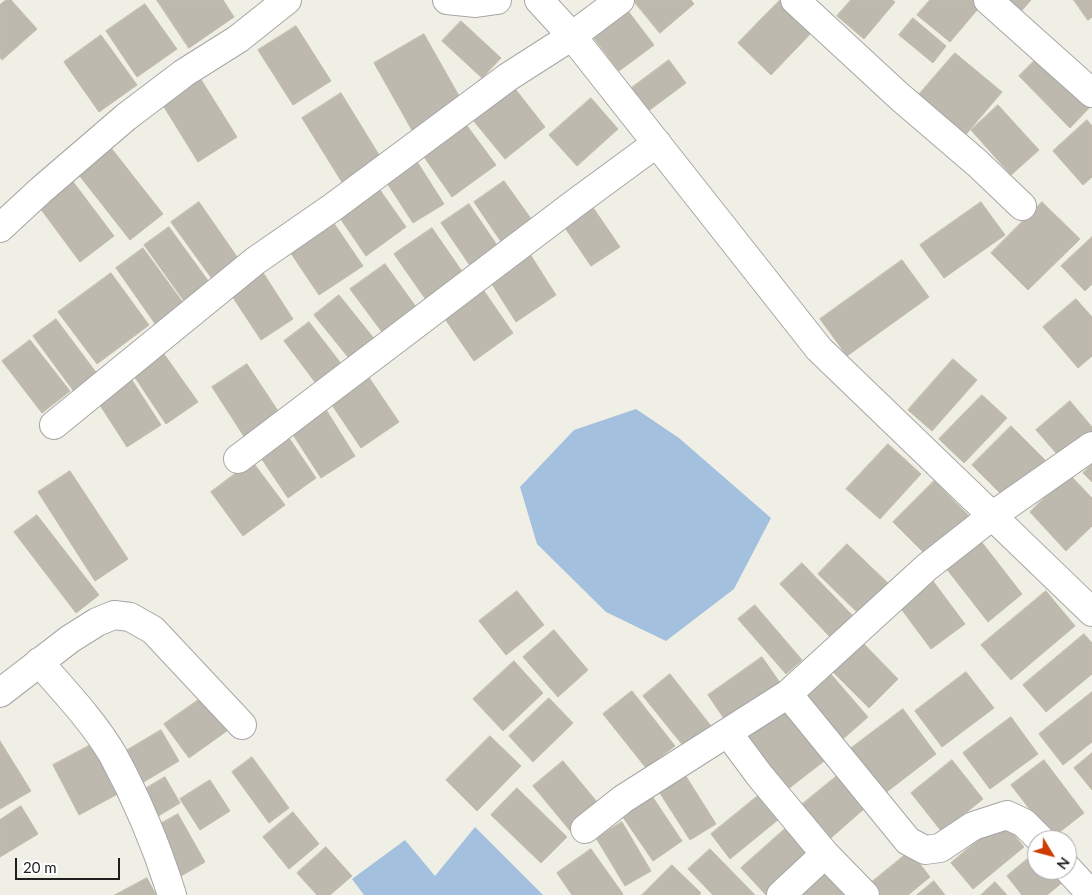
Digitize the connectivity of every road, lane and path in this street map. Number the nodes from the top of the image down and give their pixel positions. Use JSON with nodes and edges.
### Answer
{"nodes":[{"id":1,"x":287,"y":0,"type":"edge"},
{"id":2,"x":447,"y":0,"type":"edge"},
{"id":3,"x":497,"y":0,"type":"edge"},
{"id":4,"x":539,"y":0,"type":"edge"},
{"id":5,"x":620,"y":0,"type":"edge"},
{"id":6,"x":795,"y":0,"type":"edge"},
{"id":7,"x":988,"y":0,"type":"edge"},
{"id":8,"x":572,"y":36,"type":"junction"},
{"id":9,"x":1092,"y":93,"type":"edge"},
{"id":10,"x":657,"y":143,"type":"junction"},
{"id":11,"x":1022,"y":206,"type":"dead end"},
{"id":12,"x":0,"y":228,"type":"edge"},
{"id":13,"x":54,"y":425,"type":"dead end"},
{"id":14,"x":1092,"y":446,"type":"edge"},
{"id":15,"x":238,"y":460,"type":"dead end"},
{"id":16,"x":992,"y":516,"type":"junction"},
{"id":17,"x":1092,"y":612,"type":"edge"},
{"id":18,"x":39,"y":662,"type":"junction"},
{"id":19,"x":0,"y":693,"type":"edge"},
{"id":20,"x":788,"y":694,"type":"junction"},
{"id":21,"x":242,"y":725,"type":"dead end"},
{"id":22,"x":728,"y":733,"type":"junction"},
{"id":23,"x":585,"y":829,"type":"dead end"},
{"id":24,"x":1031,"y":830,"type":"edge"},
{"id":25,"x":825,"y":854,"type":"junction"},
{"id":26,"x":1077,"y":879,"type":"edge"},
{"id":27,"x":172,"y":895,"type":"edge"},
{"id":28,"x":781,"y":895,"type":"edge"},
{"id":29,"x":865,"y":895,"type":"edge"},
{"id":30,"x":1092,"y":895,"type":"edge"}],
"edges":[{"from":1,"to":12,"type":"street"},
{"from":2,"to":3,"type":"street"},
{"from":4,"to":8,"type":"street"},
{"from":5,"to":8,"type":"street"},
{"from":6,"to":11,"type":"street"},
{"from":7,"to":9,"type":"street"},
{"from":8,"to":10,"type":"street"},
{"from":8,"to":13,"type":"street"},
{"from":10,"to":15,"type":"street"},
{"from":10,"to":16,"type":"street"},
{"from":14,"to":16,"type":"street"},
{"from":16,"to":17,"type":"street"},
{"from":16,"to":20,"type":"street"},
{"from":18,"to":19,"type":"street"},
{"from":18,"to":21,"type":"street"},
{"from":18,"to":27,"type":"street"},
{"from":20,"to":22,"type":"street"},
{"from":20,"to":24,"type":"street"},
{"from":22,"to":23,"type":"street"},
{"from":22,"to":25,"type":"street"},
{"from":25,"to":28,"type":"street"},
{"from":25,"to":29,"type":"street"},
{"from":26,"to":30,"type":"street"}]}
